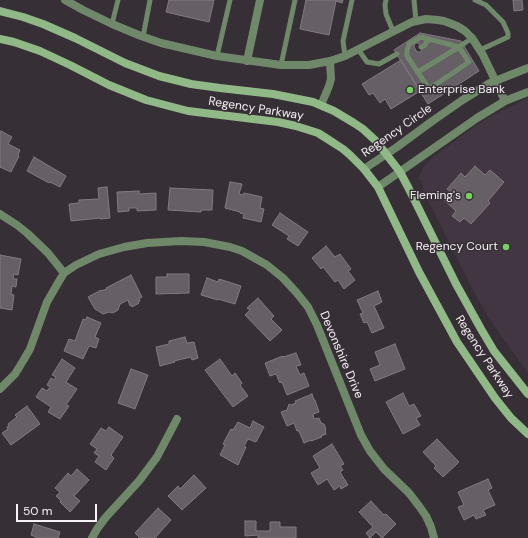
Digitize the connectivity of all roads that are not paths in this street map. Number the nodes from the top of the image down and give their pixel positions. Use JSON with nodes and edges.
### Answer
{"nodes":[{"id":1,"x":65,"y":0,"type":"edge"},
{"id":2,"x":118,"y":0,"type":"edge"},
{"id":3,"x":150,"y":0,"type":"edge"},
{"id":4,"x":230,"y":0,"type":"edge"},
{"id":5,"x":260,"y":0,"type":"edge"},
{"id":6,"x":295,"y":0,"type":"edge"},
{"id":7,"x":352,"y":0,"type":"edge"},
{"id":8,"x":386,"y":0,"type":"edge"},
{"id":9,"x":414,"y":0,"type":"edge"},
{"id":10,"x":475,"y":0,"type":"edge"},
{"id":11,"x":0,"y":11,"type":"edge"},
{"id":12,"x":416,"y":21,"type":"junction"},
{"id":13,"x":112,"y":24,"type":"junction"},
{"id":14,"x":393,"y":32,"type":"junction"},
{"id":15,"x":142,"y":37,"type":"junction"},
{"id":16,"x":472,"y":38,"type":"junction"},
{"id":17,"x":0,"y":39,"type":"edge"},
{"id":18,"x":430,"y":39,"type":"junction"},
{"id":19,"x":421,"y":47,"type":"dead end"},
{"id":20,"x":459,"y":47,"type":"junction"},
{"id":21,"x":358,"y":49,"type":"junction"},
{"id":22,"x":415,"y":49,"type":"dead end"},
{"id":23,"x":480,"y":50,"type":"junction"},
{"id":24,"x":407,"y":51,"type":"junction"},
{"id":25,"x":397,"y":54,"type":"dead end"},
{"id":26,"x":217,"y":56,"type":"junction"},
{"id":27,"x":345,"y":56,"type":"junction"},
{"id":28,"x":246,"y":61,"type":"junction"},
{"id":29,"x":330,"y":61,"type":"junction"},
{"id":30,"x":281,"y":65,"type":"junction"},
{"id":31,"x":528,"y":68,"type":"edge"},
{"id":32,"x":418,"y":72,"type":"junction"},
{"id":33,"x":495,"y":81,"type":"junction"},
{"id":34,"x":528,"y":92,"type":"edge"},
{"id":35,"x":506,"y":102,"type":"junction"},
{"id":36,"x":321,"y":105,"type":"junction"},
{"id":37,"x":386,"y":154,"type":"junction"},
{"id":38,"x":364,"y":169,"type":"junction"},
{"id":39,"x":400,"y":172,"type":"junction"},
{"id":40,"x":378,"y":187,"type":"junction"},
{"id":41,"x":0,"y":214,"type":"edge"},
{"id":42,"x":64,"y":273,"type":"junction"},
{"id":43,"x":0,"y":389,"type":"edge"},
{"id":44,"x":528,"y":394,"type":"edge"},
{"id":45,"x":177,"y":418,"type":"dead end"},
{"id":46,"x":528,"y":434,"type":"edge"},
{"id":47,"x":92,"y":538,"type":"edge"},
{"id":48,"x":434,"y":538,"type":"edge"}],
"edges":[{"from":1,"to":13,"type":"street"},
{"from":2,"to":13,"type":"lane"},
{"from":3,"to":15,"type":"lane"},
{"from":4,"to":26,"type":"lane"},
{"from":5,"to":28,"type":"street"},
{"from":6,"to":30,"type":"lane"},
{"from":7,"to":27,"type":"lane"},
{"from":8,"to":14,"type":"lane"},
{"from":9,"to":12,"type":"lane"},
{"from":10,"to":23,"type":"lane"},
{"from":11,"to":36,"type":"main road","name":"Regency Parkway"},
{"from":12,"to":14,"type":"street"},
{"from":12,"to":16,"type":"street"},
{"from":13,"to":15,"type":"street"},
{"from":14,"to":21,"type":"street"},
{"from":15,"to":26,"type":"street"},
{"from":16,"to":20,"type":"lane"},
{"from":16,"to":23,"type":"street"},
{"from":17,"to":38,"type":"main road","name":"Regency Parkway"},
{"from":18,"to":19,"type":"lane"},
{"from":18,"to":20,"type":"lane"},
{"from":18,"to":24,"type":"lane"},
{"from":20,"to":32,"type":"lane"},
{"from":20,"to":32,"type":"lane"},
{"from":21,"to":25,"type":"lane"},
{"from":21,"to":27,"type":"street"},
{"from":22,"to":24,"type":"lane"},
{"from":23,"to":33,"type":"street"},
{"from":24,"to":32,"type":"lane"},
{"from":26,"to":28,"type":"street"},
{"from":27,"to":29,"type":"street"},
{"from":28,"to":30,"type":"street"},
{"from":29,"to":30,"type":"street"},
{"from":29,"to":36,"type":"street"},
{"from":31,"to":33,"type":"street","name":"Regency Circle"},
{"from":33,"to":35,"type":"street"},
{"from":33,"to":37,"type":"street","name":"Regency Circle"},
{"from":34,"to":35,"type":"street"},
{"from":35,"to":39,"type":"street"},
{"from":36,"to":37,"type":"main road","name":"Regency Parkway"},
{"from":37,"to":38,"type":"street","name":"Regency Circle"},
{"from":37,"to":39,"type":"main road","name":"Regency Parkway"},
{"from":38,"to":40,"type":"main road","name":"Regency Parkway"},
{"from":39,"to":40,"type":"street"},
{"from":39,"to":44,"type":"main road","name":"Regency Parkway"},
{"from":40,"to":46,"type":"main road","name":"Regency Parkway"},
{"from":41,"to":42,"type":"street"},
{"from":42,"to":43,"type":"street"},
{"from":42,"to":48,"type":"street","name":"Devonshire Drive"},
{"from":45,"to":47,"type":"street"}]}
